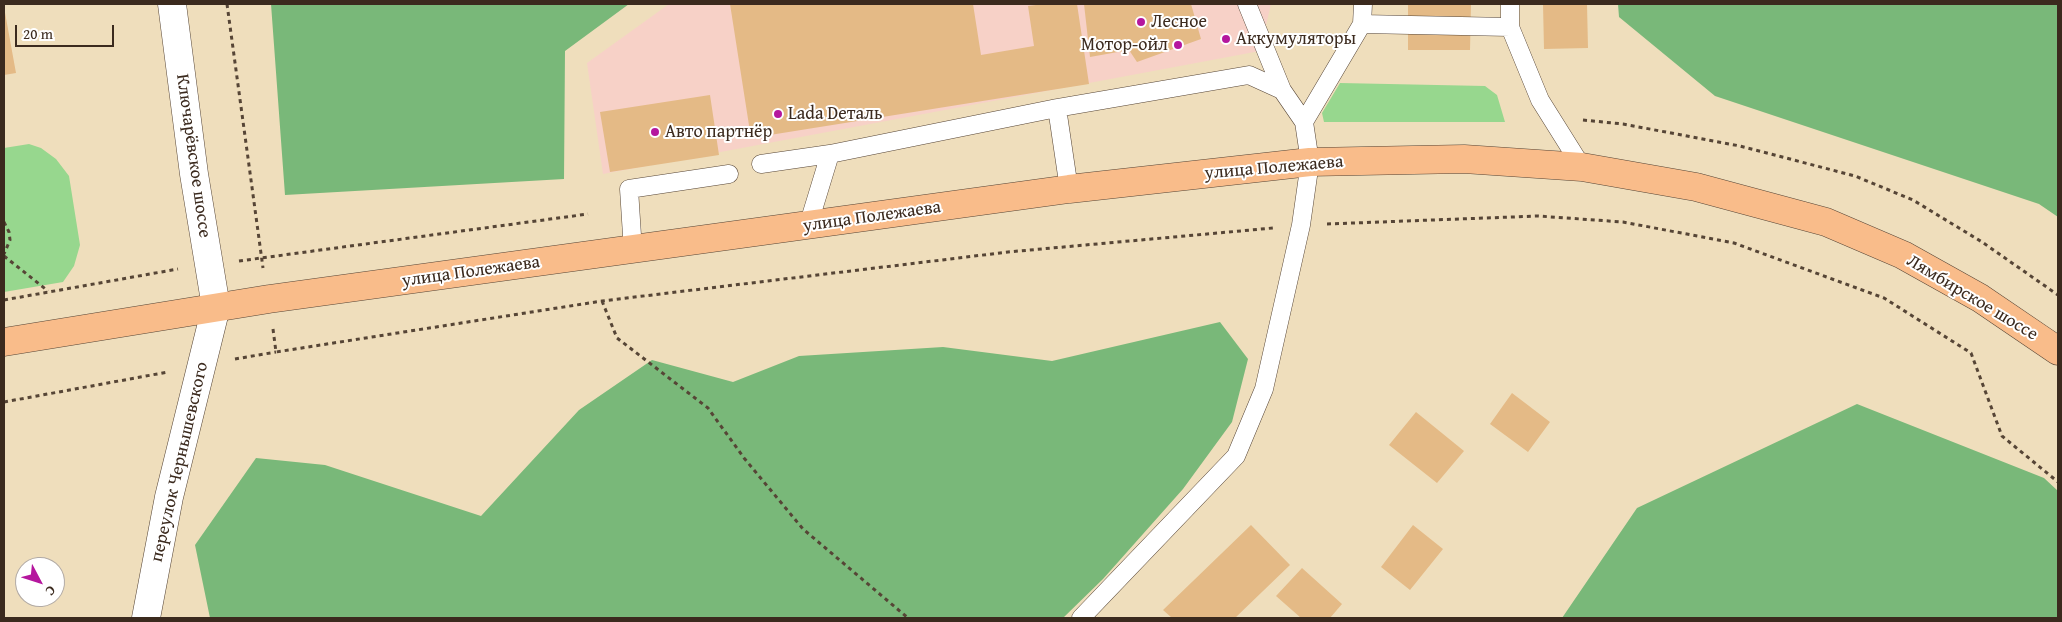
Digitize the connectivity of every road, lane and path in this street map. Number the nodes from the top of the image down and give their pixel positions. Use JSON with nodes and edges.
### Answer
{"nodes":[{"id":1,"x":172,"y":4,"type":"edge"},
{"id":2,"x":227,"y":4,"type":"edge"},
{"id":3,"x":1247,"y":4,"type":"edge"},
{"id":4,"x":1363,"y":4,"type":"edge"},
{"id":5,"x":1510,"y":4,"type":"edge"},
{"id":6,"x":1362,"y":24,"type":"junction"},
{"id":7,"x":1510,"y":26,"type":"junction"},
{"id":8,"x":1282,"y":90,"type":"junction"},
{"id":9,"x":1057,"y":108,"type":"junction"},
{"id":10,"x":1551,"y":117,"type":"junction"},
{"id":11,"x":1304,"y":122,"type":"junction"},
{"id":12,"x":830,"y":154,"type":"junction"},
{"id":13,"x":1310,"y":162,"type":"junction"},
{"id":14,"x":761,"y":164,"type":"dead end"},
{"id":15,"x":1582,"y":166,"type":"junction"},
{"id":16,"x":730,"y":174,"type":"dead end"},
{"id":17,"x":1069,"y":189,"type":"junction"},
{"id":18,"x":1742,"y":199,"type":"joint"},
{"id":19,"x":588,"y":214,"type":"dead end"},
{"id":20,"x":4,"y":222,"type":"edge"},
{"id":21,"x":808,"y":226,"type":"junction"},
{"id":22,"x":1301,"y":226,"type":"junction"},
{"id":23,"x":633,"y":251,"type":"junction"},
{"id":24,"x":4,"y":255,"type":"edge"},
{"id":25,"x":261,"y":258,"type":"junction"},
{"id":26,"x":209,"y":264,"type":"junction"},
{"id":27,"x":49,"y":291,"type":"junction"},
{"id":28,"x":2058,"y":295,"type":"edge"},
{"id":29,"x":4,"y":300,"type":"edge"},
{"id":30,"x":269,"y":300,"type":"junction"},
{"id":31,"x":602,"y":301,"type":"junction"},
{"id":32,"x":216,"y":307,"type":"junction"},
{"id":33,"x":4,"y":342,"type":"edge"},
{"id":34,"x":2058,"y":351,"type":"edge"},
{"id":35,"x":276,"y":352,"type":"junction"},
{"id":36,"x":201,"y":365,"type":"junction"},
{"id":37,"x":4,"y":402,"type":"edge"},
{"id":38,"x":2058,"y":482,"type":"edge"},
{"id":39,"x":1090,"y":615,"type":"edge"},
{"id":40,"x":146,"y":618,"type":"edge"},
{"id":41,"x":908,"y":618,"type":"edge"}],
"edges":[{"from":1,"to":26,"type":"street","name":"Ключарёвское шоссе"},
{"from":2,"to":25,"type":"path"},
{"from":3,"to":8,"type":"lane"},
{"from":4,"to":6,"type":"lane"},
{"from":5,"to":7,"type":"lane"},
{"from":6,"to":7,"type":"lane"},
{"from":6,"to":11,"type":"lane"},
{"from":7,"to":10,"type":"lane"},
{"from":8,"to":9,"type":"lane"},
{"from":8,"to":11,"type":"lane"},
{"from":9,"to":12,"type":"lane"},
{"from":9,"to":17,"type":"lane"},
{"from":10,"to":15,"type":"lane"},
{"from":10,"to":28,"type":"path"},
{"from":11,"to":13,"type":"lane"},
{"from":12,"to":14,"type":"lane"},
{"from":12,"to":21,"type":"lane"},
{"from":13,"to":15,"type":"main road","name":"улица Полежаева"},
{"from":13,"to":17,"type":"main road","name":"улица Полежаева"},
{"from":13,"to":22,"type":"lane"},
{"from":15,"to":18,"type":"main road","name":"улица Полежаева"},
{"from":16,"to":23,"type":"lane"},
{"from":17,"to":21,"type":"main road","name":"улица Полежаева"},
{"from":18,"to":34,"type":"main road","name":"Лямбирское шоссе"},
{"from":19,"to":25,"type":"path"},
{"from":20,"to":24,"type":"path"},
{"from":21,"to":23,"type":"main road","name":"улица Полежаева"},
{"from":22,"to":31,"type":"path"},
{"from":22,"to":38,"type":"path"},
{"from":22,"to":39,"type":"lane"},
{"from":23,"to":30,"type":"main road","name":"улица Полежаева"},
{"from":24,"to":27,"type":"path"},
{"from":25,"to":26,"type":"path"},
{"from":25,"to":30,"type":"path"},
{"from":26,"to":27,"type":"path"},
{"from":26,"to":32,"type":"street","name":"Ключарёвское шоссе"},
{"from":27,"to":29,"type":"path"},
{"from":30,"to":32,"type":"main road","name":"улица Полежаева"},
{"from":30,"to":35,"type":"path"},
{"from":31,"to":35,"type":"path"},
{"from":31,"to":41,"type":"path"},
{"from":32,"to":33,"type":"main road","name":"улица Полежаева"},
{"from":32,"to":36,"type":"street","name":"переулок Чернышевского"},
{"from":35,"to":36,"type":"path"},
{"from":36,"to":37,"type":"path"},
{"from":36,"to":40,"type":"street","name":"переулок Чернышевского"}]}
